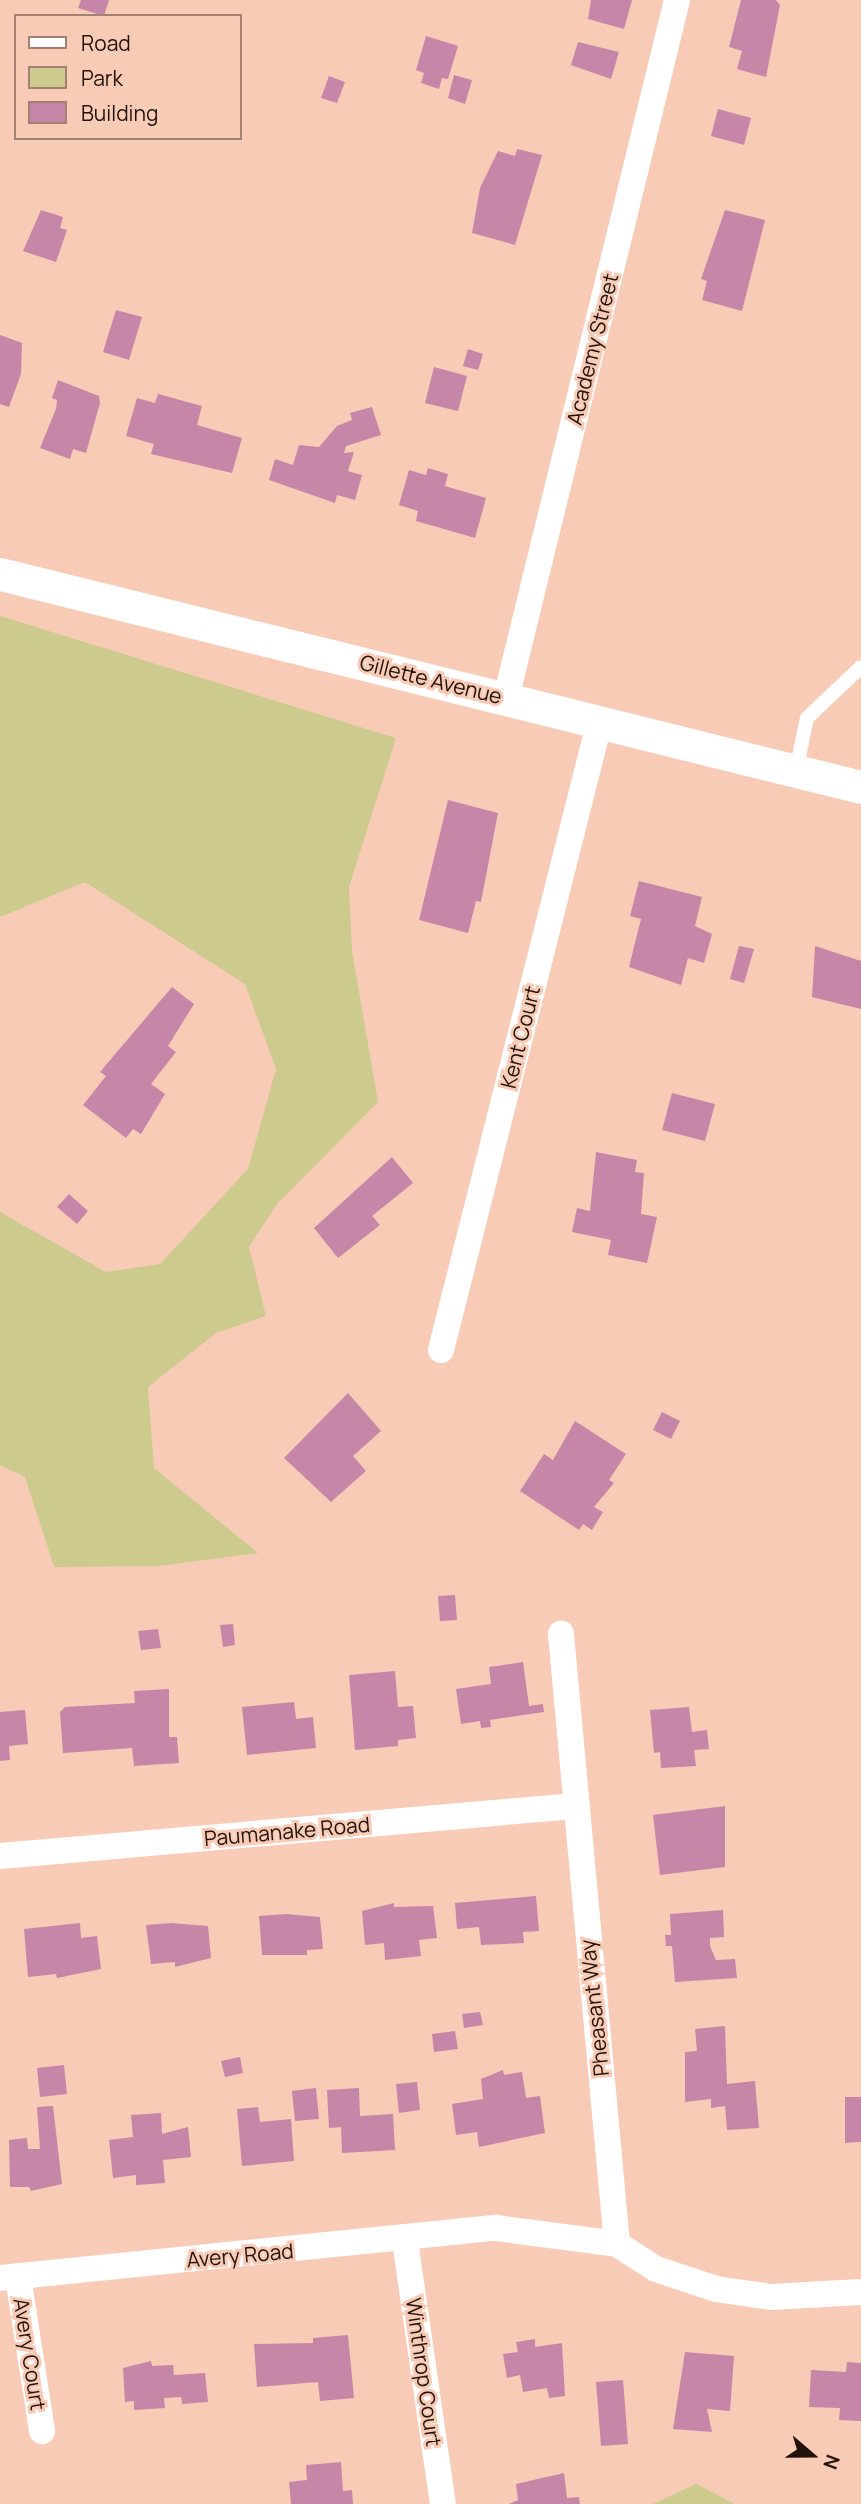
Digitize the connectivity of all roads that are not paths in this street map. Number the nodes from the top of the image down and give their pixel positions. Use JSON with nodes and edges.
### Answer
{"nodes":[{"id":1,"x":677,"y":0,"type":"edge"},
{"id":2,"x":0,"y":574,"type":"edge"},
{"id":3,"x":861,"y":667,"type":"edge"},
{"id":4,"x":506,"y":698,"type":"junction"},
{"id":5,"x":599,"y":724,"type":"junction"},
{"id":6,"x":796,"y":772,"type":"junction"},
{"id":7,"x":861,"y":788,"type":"edge"},
{"id":8,"x":441,"y":1350,"type":"dead end"},
{"id":9,"x":561,"y":1634,"type":"dead end"},
{"id":10,"x":575,"y":1806,"type":"junction"},
{"id":11,"x":0,"y":1856,"type":"edge"},
{"id":12,"x":404,"y":2241,"type":"junction"},
{"id":13,"x":617,"y":2244,"type":"junction"},
{"id":14,"x":9,"y":2278,"type":"edge"},
{"id":15,"x":861,"y":2292,"type":"edge"},
{"id":16,"x":42,"y":2431,"type":"dead end"},
{"id":17,"x":443,"y":2504,"type":"edge"}],
"edges":[{"from":1,"to":4,"type":"street","name":"Academy Street"},
{"from":2,"to":4,"type":"street","name":"Gillette Avenue"},
{"from":3,"to":6,"type":"lane"},
{"from":4,"to":5,"type":"street","name":"Gillette Avenue"},
{"from":5,"to":6,"type":"street","name":"Gillette Avenue"},
{"from":5,"to":8,"type":"street","name":"Kent Court"},
{"from":6,"to":7,"type":"street","name":"Gillette Avenue"},
{"from":9,"to":10,"type":"street","name":"Pheasant Way"},
{"from":10,"to":11,"type":"street","name":"Paumanake Road"},
{"from":10,"to":13,"type":"street","name":"Pheasant Way"},
{"from":12,"to":13,"type":"street","name":"Avery Road"},
{"from":12,"to":14,"type":"street","name":"Avery Road"},
{"from":12,"to":17,"type":"street","name":"Winthrop Court"},
{"from":13,"to":15,"type":"street"},
{"from":14,"to":16,"type":"street","name":"Avery Court"}]}
